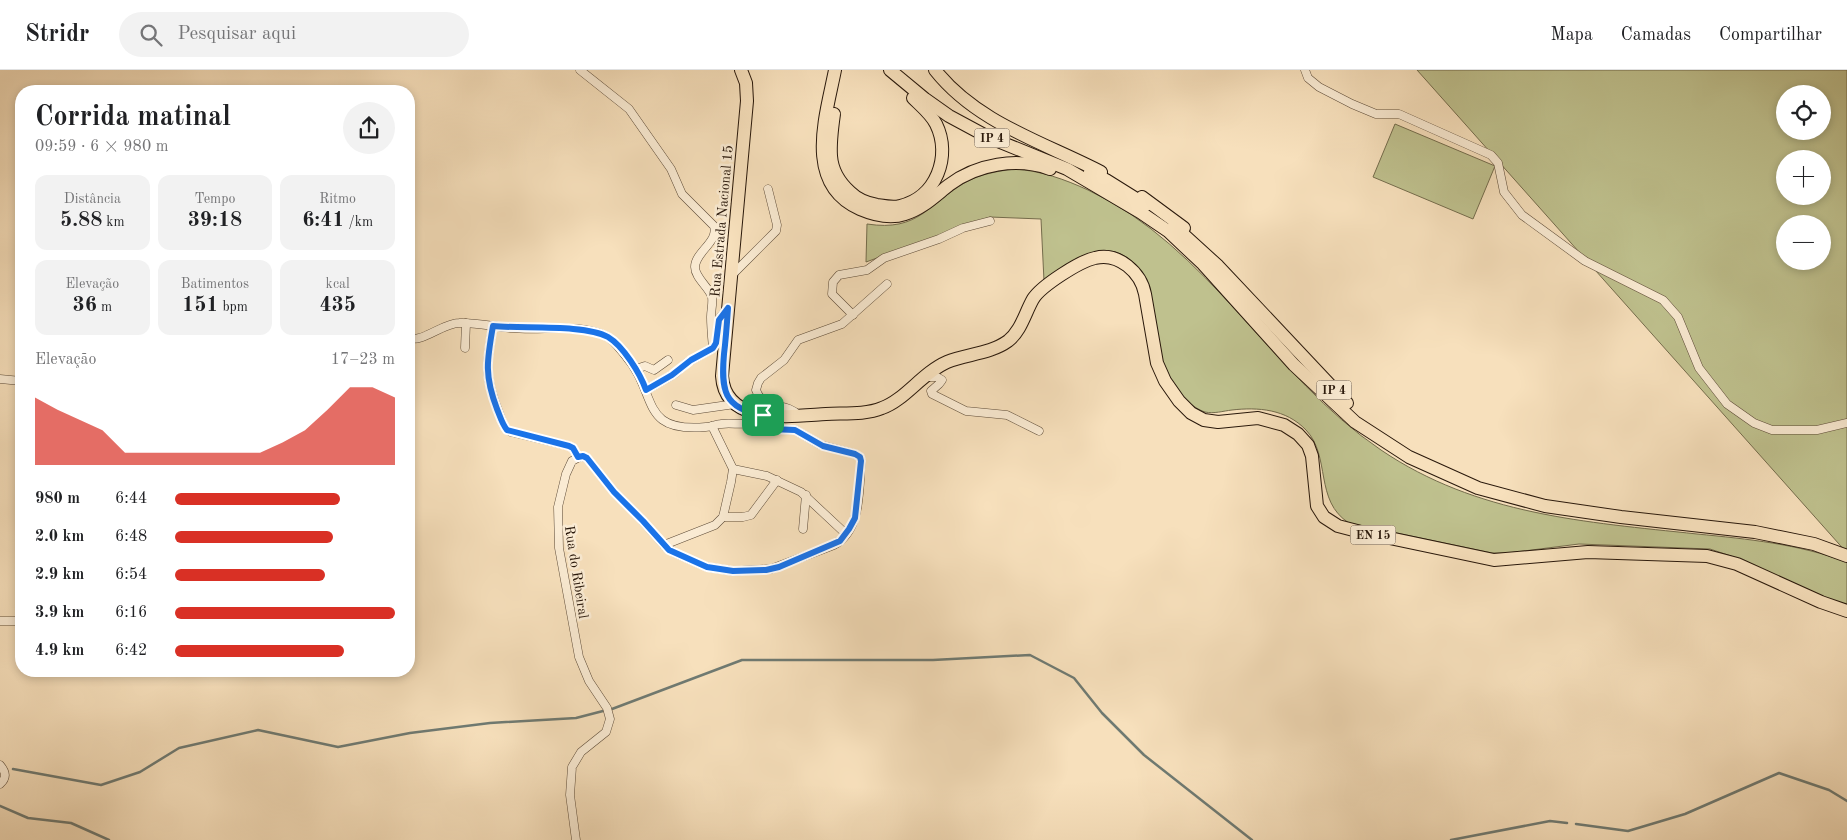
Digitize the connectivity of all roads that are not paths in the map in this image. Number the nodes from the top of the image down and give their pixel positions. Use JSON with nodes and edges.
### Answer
{"nodes":[{"id":1,"x":580,"y":70,"type":"edge"},
{"id":2,"x":742,"y":70,"type":"edge"},
{"id":3,"x":835,"y":70,"type":"edge"},
{"id":4,"x":843,"y":70,"type":"edge"},
{"id":5,"x":883,"y":70,"type":"edge"},
{"id":6,"x":890,"y":70,"type":"edge"},
{"id":7,"x":898,"y":70,"type":"edge"},
{"id":8,"x":935,"y":70,"type":"edge"},
{"id":9,"x":1305,"y":70,"type":"edge"},
{"id":10,"x":768,"y":189,"type":"dead end"},
{"id":11,"x":1104,"y":189,"type":"junction"},
{"id":12,"x":884,"y":211,"type":"junction"},
{"id":13,"x":990,"y":221,"type":"dead end"},
{"id":14,"x":731,"y":276,"type":"junction"},
{"id":15,"x":887,"y":284,"type":"dead end"},
{"id":16,"x":728,"y":308,"type":"junction"},
{"id":17,"x":853,"y":314,"type":"junction"},
{"id":18,"x":466,"y":323,"type":"junction"},
{"id":19,"x":493,"y":326,"type":"junction"},
{"id":20,"x":415,"y":339,"type":"edge"},
{"id":21,"x":465,"y":348,"type":"dead end"},
{"id":22,"x":713,"y":348,"type":"junction"},
{"id":23,"x":668,"y":360,"type":"dead end"},
{"id":24,"x":636,"y":369,"type":"junction"},
{"id":25,"x":1316,"y":372,"type":"junction"},
{"id":26,"x":922,"y":378,"type":"junction"},
{"id":27,"x":0,"y":379,"type":"edge"},
{"id":28,"x":15,"y":380,"type":"edge"},
{"id":29,"x":646,"y":390,"type":"junction"},
{"id":30,"x":734,"y":404,"type":"junction"},
{"id":31,"x":676,"y":405,"type":"dead end"},
{"id":32,"x":800,"y":416,"type":"junction"},
{"id":33,"x":760,"y":418,"type":"junction"},
{"id":34,"x":1847,"y":423,"type":"edge"},
{"id":35,"x":712,"y":426,"type":"junction"},
{"id":36,"x":1039,"y":431,"type":"dead end"},
{"id":37,"x":578,"y":457,"type":"junction"},
{"id":38,"x":733,"y":469,"type":"junction"},
{"id":39,"x":777,"y":480,"type":"junction"},
{"id":40,"x":806,"y":495,"type":"junction"},
{"id":41,"x":723,"y":517,"type":"junction"},
{"id":42,"x":803,"y":529,"type":"dead end"},
{"id":43,"x":846,"y":534,"type":"junction"},
{"id":44,"x":664,"y":545,"type":"junction"},
{"id":45,"x":1847,"y":548,"type":"edge"},
{"id":46,"x":1847,"y":556,"type":"edge"},
{"id":47,"x":1847,"y":611,"type":"edge"},
{"id":48,"x":0,"y":621,"type":"edge"},
{"id":49,"x":15,"y":621,"type":"edge"},
{"id":50,"x":0,"y":764,"type":"edge"},
{"id":51,"x":0,"y":784,"type":"edge"},
{"id":52,"x":576,"y":840,"type":"edge"}],
"edges":[{"from":1,"to":22,"type":"street"},
{"from":2,"to":14,"type":"main road","name":"Rua Estrada Nacional 15"},
{"from":3,"to":12,"type":"main road"},
{"from":4,"to":12,"type":"main road"},
{"from":5,"to":12,"type":"main road"},
{"from":6,"to":11,"type":"main road","number":"IP 4"},
{"from":7,"to":25,"type":"main road","number":"IP 4"},
{"from":8,"to":25,"type":"main road"},
{"from":9,"to":34,"type":"street"},
{"from":10,"to":14,"type":"street"},
{"from":11,"to":12,"type":"main road"},
{"from":11,"to":46,"type":"main road","number":"IP 4"},
{"from":13,"to":17,"type":"street"},
{"from":14,"to":16,"type":"main road","name":"Rua Estrada Nacional 15"},
{"from":15,"to":17,"type":"street"},
{"from":16,"to":22,"type":"street"},
{"from":16,"to":30,"type":"main road","name":"Rua Estrada Nacional 15"},
{"from":17,"to":32,"type":"street"},
{"from":18,"to":19,"type":"street"},
{"from":18,"to":20,"type":"street"},
{"from":18,"to":21,"type":"street"},
{"from":19,"to":24,"type":"street"},
{"from":19,"to":37,"type":"street"},
{"from":22,"to":29,"type":"street"},
{"from":23,"to":24,"type":"street"},
{"from":24,"to":29,"type":"street"},
{"from":25,"to":45,"type":"main road","number":"IP 4"},
{"from":26,"to":32,"type":"main road","number":"EN 15"},
{"from":26,"to":36,"type":"street"},
{"from":26,"to":47,"type":"main road","number":"EN 15"},
{"from":27,"to":28,"type":"street"},
{"from":29,"to":35,"type":"street"},
{"from":30,"to":31,"type":"street"},
{"from":30,"to":33,"type":"main road","number":"EN 15"},
{"from":32,"to":33,"type":"main road","number":"EN 15"},
{"from":33,"to":35,"type":"street"},
{"from":33,"to":43,"type":"street"},
{"from":35,"to":38,"type":"street"},
{"from":37,"to":44,"type":"street"},
{"from":37,"to":52,"type":"street","name":"Rua do Ribeiral"},
{"from":38,"to":39,"type":"street"},
{"from":38,"to":41,"type":"street"},
{"from":39,"to":40,"type":"street"},
{"from":39,"to":41,"type":"street"},
{"from":40,"to":42,"type":"street"},
{"from":40,"to":43,"type":"street"},
{"from":41,"to":44,"type":"street"},
{"from":43,"to":44,"type":"street"},
{"from":48,"to":49,"type":"street"},
{"from":50,"to":51,"type":"street"}]}
